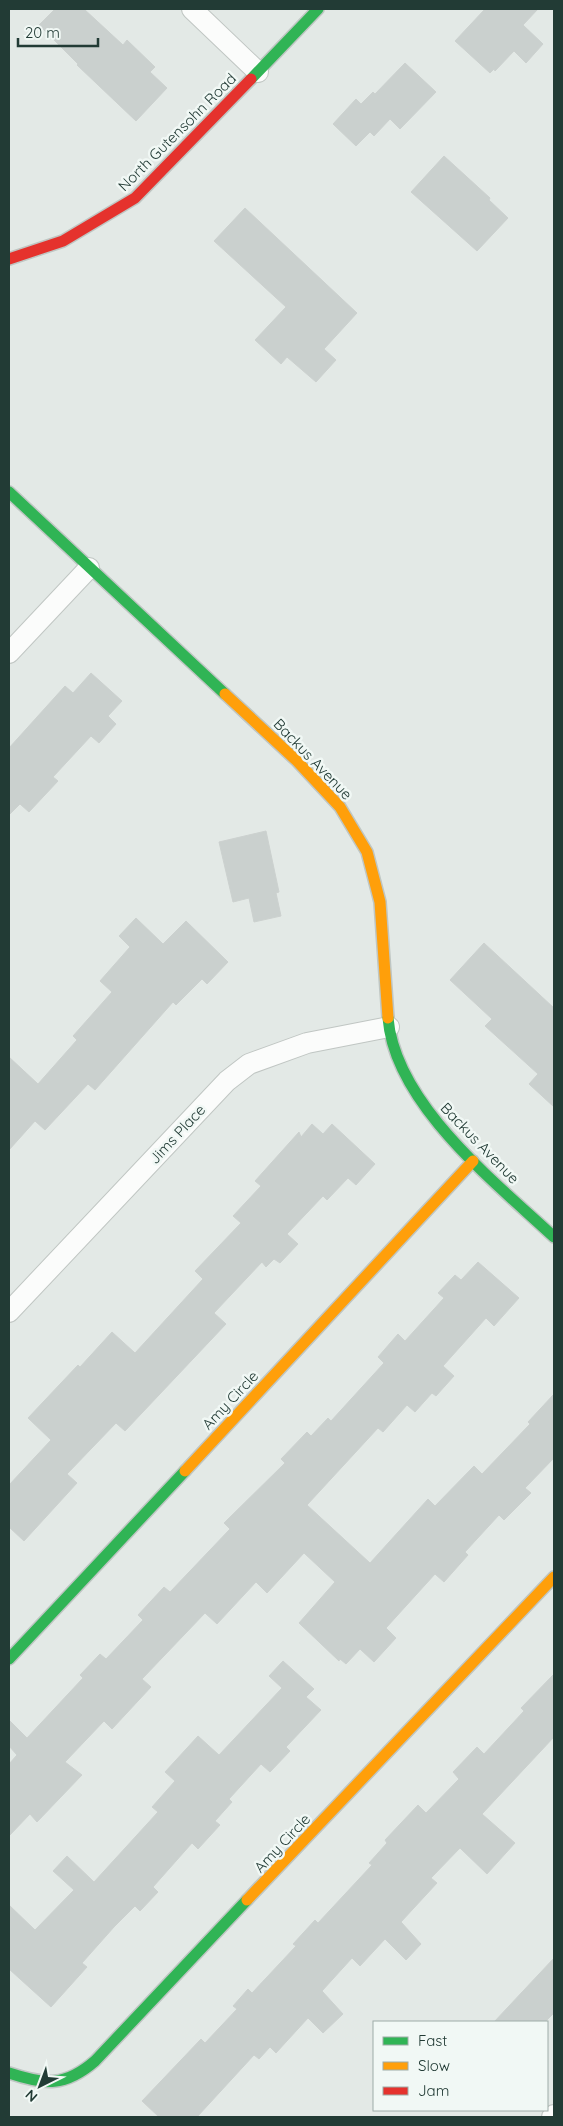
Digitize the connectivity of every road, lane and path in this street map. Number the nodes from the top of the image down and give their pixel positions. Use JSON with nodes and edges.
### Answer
{"nodes":[{"id":1,"x":192,"y":9,"type":"edge"},
{"id":2,"x":318,"y":9,"type":"edge"},
{"id":3,"x":258,"y":72,"type":"junction"},
{"id":4,"x":9,"y":259,"type":"edge"},
{"id":5,"x":9,"y":492,"type":"edge"},
{"id":6,"x":89,"y":568,"type":"junction"},
{"id":7,"x":9,"y":653,"type":"edge"},
{"id":8,"x":389,"y":1027,"type":"junction"},
{"id":9,"x":473,"y":1161,"type":"junction"},
{"id":10,"x":554,"y":1237,"type":"edge"},
{"id":11,"x":9,"y":1312,"type":"edge"},
{"id":12,"x":554,"y":1577,"type":"edge"},
{"id":13,"x":9,"y":1659,"type":"edge"},
{"id":14,"x":9,"y":2073,"type":"edge"}],
"edges":[{"from":1,"to":3,"type":"street"},
{"from":2,"to":3,"type":"street","name":"North Gutensohn Road"},
{"from":3,"to":4,"type":"street","name":"North Gutensohn Road"},
{"from":5,"to":6,"type":"street","name":"Backus Avenue"},
{"from":6,"to":7,"type":"street"},
{"from":6,"to":8,"type":"street","name":"Backus Avenue"},
{"from":8,"to":9,"type":"street","name":"Backus Avenue"},
{"from":8,"to":11,"type":"street","name":"Jims Place"},
{"from":9,"to":10,"type":"street","name":"Backus Avenue"},
{"from":9,"to":13,"type":"street","name":"Amy Circle"},
{"from":12,"to":14,"type":"street","name":"Amy Circle"}]}
